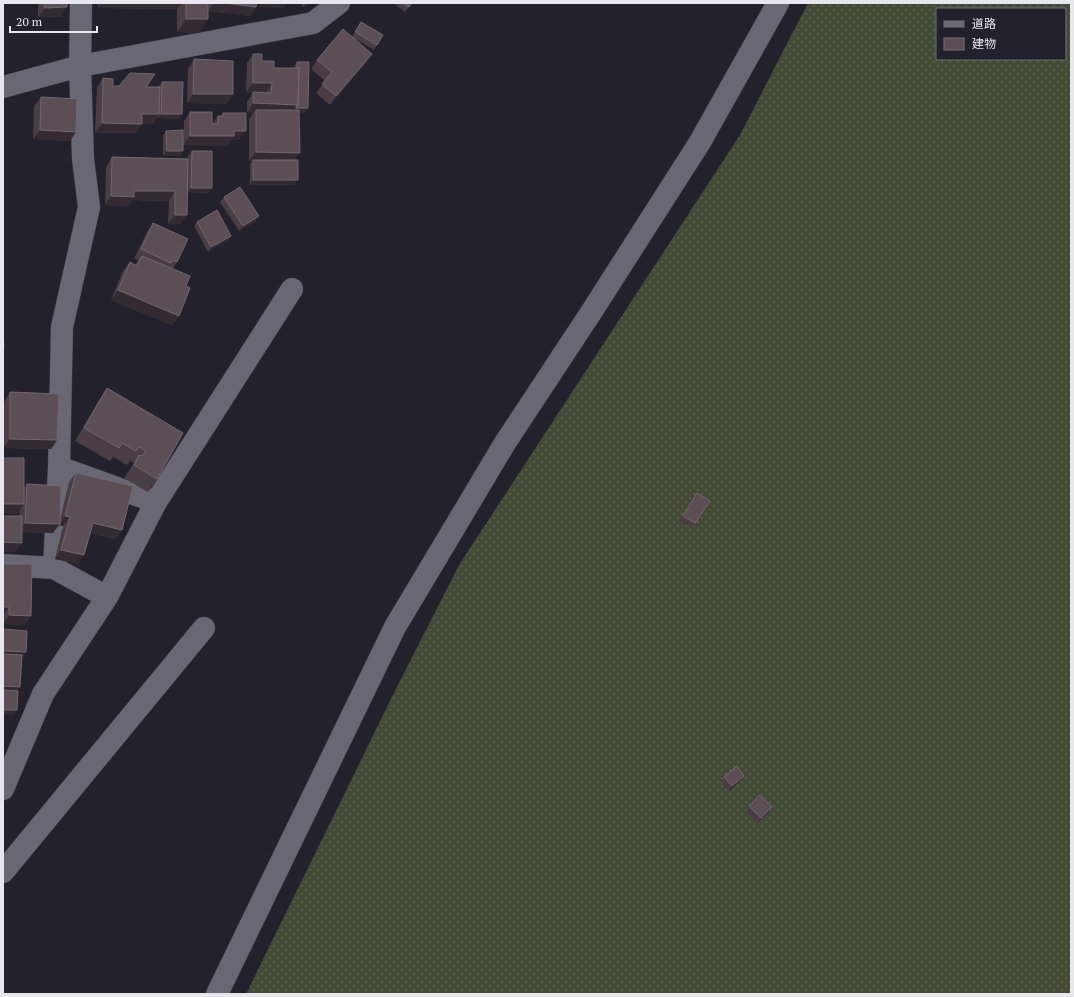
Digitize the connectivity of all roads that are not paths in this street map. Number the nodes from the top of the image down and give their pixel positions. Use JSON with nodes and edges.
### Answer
{"nodes":[{"id":1,"x":81,"y":3,"type":"edge"},
{"id":2,"x":339,"y":3,"type":"edge"},
{"id":3,"x":778,"y":3,"type":"edge"},
{"id":4,"x":80,"y":66,"type":"junction"},
{"id":5,"x":3,"y":87,"type":"edge"},
{"id":6,"x":292,"y":289,"type":"dead end"},
{"id":7,"x":59,"y":467,"type":"junction"},
{"id":8,"x":156,"y":502,"type":"junction"},
{"id":9,"x":3,"y":565,"type":"edge"},
{"id":10,"x":54,"y":568,"type":"junction"},
{"id":11,"x":107,"y":597,"type":"junction"},
{"id":12,"x":204,"y":628,"type":"dead end"},
{"id":13,"x":3,"y":789,"type":"edge"},
{"id":14,"x":3,"y":872,"type":"edge"},
{"id":15,"x":217,"y":994,"type":"edge"}],
"edges":[{"from":1,"to":4,"type":"street"},
{"from":2,"to":4,"type":"street"},
{"from":3,"to":15,"type":"street"},
{"from":4,"to":5,"type":"street"},
{"from":4,"to":7,"type":"street"},
{"from":6,"to":8,"type":"street"},
{"from":7,"to":8,"type":"street"},
{"from":7,"to":10,"type":"street"},
{"from":8,"to":11,"type":"street"},
{"from":9,"to":10,"type":"street"},
{"from":10,"to":11,"type":"street"},
{"from":11,"to":13,"type":"street"},
{"from":12,"to":14,"type":"street"}]}
